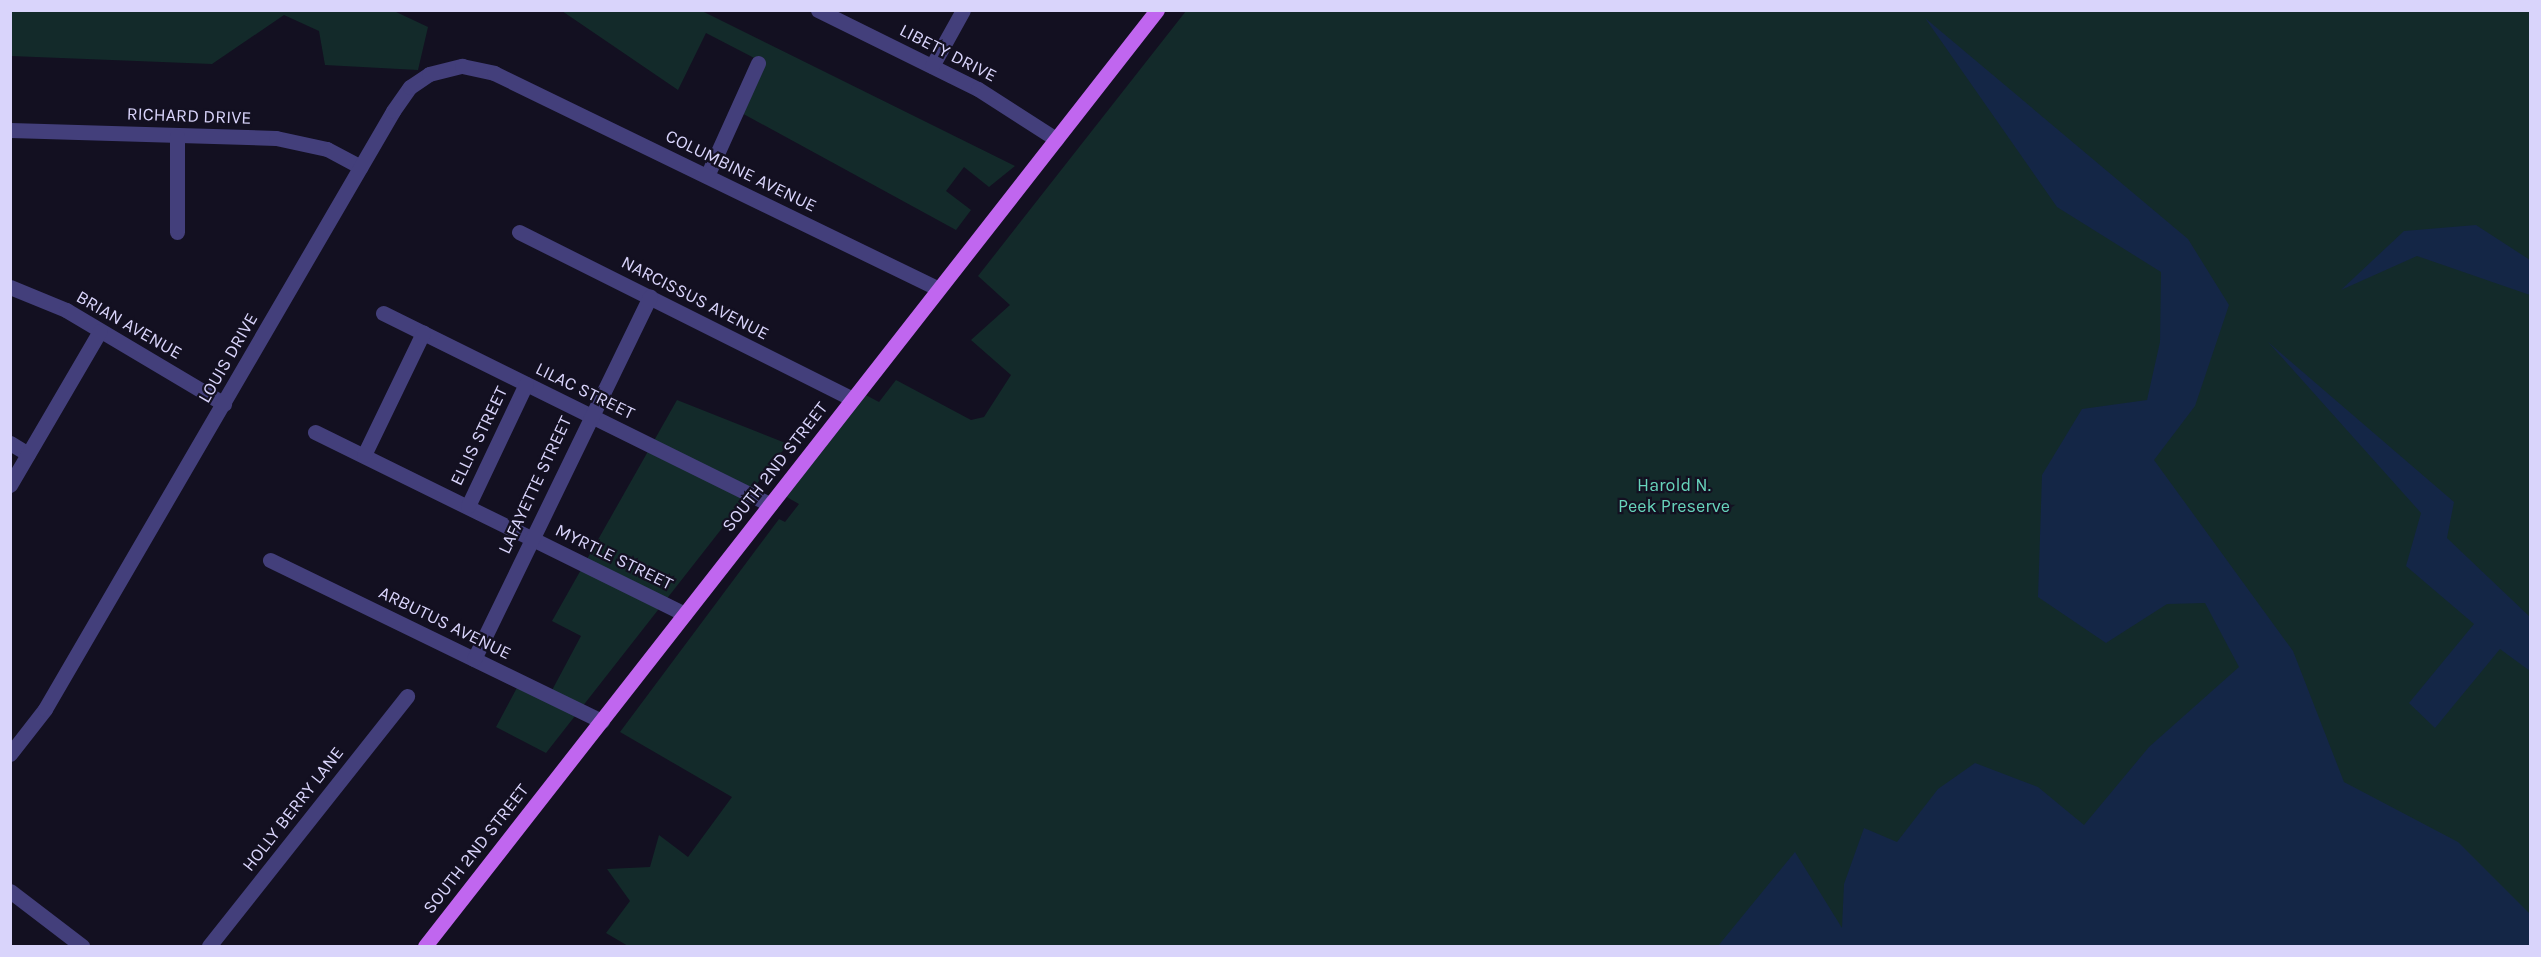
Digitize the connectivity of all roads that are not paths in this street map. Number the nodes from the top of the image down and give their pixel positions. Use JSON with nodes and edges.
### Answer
{"nodes":[{"id":1,"x":818,"y":10,"type":"edge"},
{"id":2,"x":963,"y":10,"type":"edge"},
{"id":3,"x":1157,"y":10,"type":"edge"},
{"id":4,"x":837,"y":15,"type":"edge"},
{"id":5,"x":758,"y":63,"type":"dead end"},
{"id":6,"x":932,"y":66,"type":"junction"},
{"id":7,"x":527,"y":89,"type":"joint"},
{"id":8,"x":10,"y":130,"type":"edge"},
{"id":9,"x":177,"y":136,"type":"junction"},
{"id":10,"x":1056,"y":139,"type":"junction"},
{"id":11,"x":361,"y":167,"type":"junction"},
{"id":12,"x":707,"y":176,"type":"junction"},
{"id":13,"x":177,"y":232,"type":"dead end"},
{"id":14,"x":519,"y":232,"type":"dead end"},
{"id":15,"x":10,"y":287,"type":"edge"},
{"id":16,"x":938,"y":289,"type":"junction"},
{"id":17,"x":650,"y":297,"type":"junction"},
{"id":18,"x":383,"y":314,"type":"dead end"},
{"id":19,"x":100,"y":331,"type":"junction"},
{"id":20,"x":423,"y":333,"type":"junction"},
{"id":21,"x":526,"y":384,"type":"junction"},
{"id":22,"x":853,"y":399,"type":"junction"},
{"id":23,"x":224,"y":404,"type":"junction"},
{"id":24,"x":590,"y":416,"type":"junction"},
{"id":25,"x":315,"y":432,"type":"dead end"},
{"id":26,"x":10,"y":444,"type":"edge"},
{"id":27,"x":28,"y":454,"type":"junction"},
{"id":28,"x":364,"y":455,"type":"junction"},
{"id":29,"x":10,"y":486,"type":"edge"},
{"id":30,"x":770,"y":504,"type":"junction"},
{"id":31,"x":468,"y":506,"type":"junction"},
{"id":32,"x":532,"y":538,"type":"junction"},
{"id":33,"x":270,"y":560,"type":"dead end"},
{"id":34,"x":685,"y":614,"type":"junction"},
{"id":35,"x":474,"y":659,"type":"junction"},
{"id":36,"x":407,"y":696,"type":"dead end"},
{"id":37,"x":602,"y":721,"type":"junction"},
{"id":38,"x":10,"y":754,"type":"edge"},
{"id":39,"x":13,"y":898,"type":"edge"},
{"id":40,"x":82,"y":946,"type":"edge"},
{"id":41,"x":209,"y":946,"type":"edge"},
{"id":42,"x":425,"y":946,"type":"edge"}],
"edges":[{"from":1,"to":4,"type":"street","name":"LIBETY DRIVE"},
{"from":2,"to":6,"type":"street"},
{"from":3,"to":10,"type":"main road","name":"SOUTH 2ND STREET"},
{"from":4,"to":6,"type":"street","name":"LIBETY DRIVE"},
{"from":5,"to":12,"type":"street"},
{"from":6,"to":10,"type":"street","name":"LIBETY DRIVE"},
{"from":7,"to":11,"type":"street","name":"LOUIS DRIVE"},
{"from":7,"to":12,"type":"street","name":"COLUMBINE AVENUE"},
{"from":8,"to":9,"type":"street","name":"RICHARD DRIVE"},
{"from":9,"to":11,"type":"street","name":"RICHARD DRIVE"},
{"from":9,"to":13,"type":"street"},
{"from":10,"to":16,"type":"main road","name":"SOUTH 2ND STREET"},
{"from":11,"to":23,"type":"street","name":"LOUIS DRIVE"},
{"from":12,"to":16,"type":"street","name":"COLUMBINE AVENUE"},
{"from":14,"to":17,"type":"street","name":"NARCISSUS AVENUE"},
{"from":15,"to":19,"type":"street","name":"BRIAN AVENUE"},
{"from":16,"to":22,"type":"main road","name":"SOUTH 2ND STREET"},
{"from":17,"to":22,"type":"street","name":"NARCISSUS AVENUE"},
{"from":17,"to":24,"type":"street","name":"LAFAYETTE STREET"},
{"from":18,"to":20,"type":"street","name":"LILAC STREET"},
{"from":19,"to":23,"type":"street","name":"BRIAN AVENUE"},
{"from":19,"to":27,"type":"street"},
{"from":20,"to":21,"type":"street","name":"LILAC STREET"},
{"from":20,"to":28,"type":"street"},
{"from":21,"to":24,"type":"street","name":"LILAC STREET"},
{"from":21,"to":31,"type":"street","name":"ELLIS STREET"},
{"from":22,"to":30,"type":"main road","name":"SOUTH 2ND STREET"},
{"from":23,"to":38,"type":"street","name":"LOUIS DRIVE"},
{"from":24,"to":30,"type":"street","name":"LILAC STREET"},
{"from":24,"to":32,"type":"street","name":"LAFAYETTE STREET"},
{"from":25,"to":28,"type":"street","name":"MYRTLE STREET"},
{"from":26,"to":27,"type":"street"},
{"from":27,"to":29,"type":"street"},
{"from":28,"to":31,"type":"street","name":"MYRTLE STREET"},
{"from":30,"to":34,"type":"main road","name":"SOUTH 2ND STREET"},
{"from":31,"to":32,"type":"street","name":"MYRTLE STREET"},
{"from":32,"to":34,"type":"street","name":"MYRTLE STREET"},
{"from":32,"to":35,"type":"street","name":"LAFAYETTE STREET"},
{"from":33,"to":35,"type":"street","name":"ARBUTUS AVENUE"},
{"from":34,"to":37,"type":"main road","name":"SOUTH 2ND STREET"},
{"from":35,"to":37,"type":"street","name":"ARBUTUS AVENUE"},
{"from":36,"to":41,"type":"street","name":"HOLLY BERRY LANE"},
{"from":37,"to":42,"type":"main road","name":"SOUTH 2ND STREET"},
{"from":39,"to":40,"type":"street"}]}
